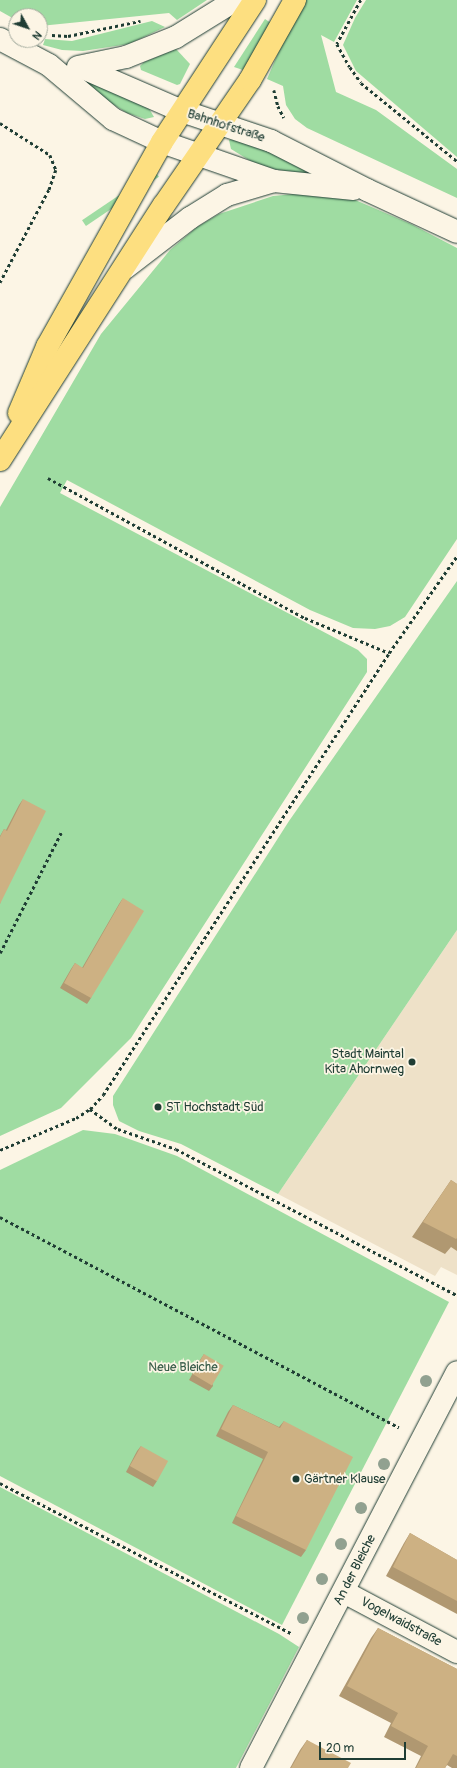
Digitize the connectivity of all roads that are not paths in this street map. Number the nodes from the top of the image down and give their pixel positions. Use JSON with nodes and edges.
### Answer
{"nodes":[{"id":1,"x":236,"y":0,"type":"edge"},
{"id":2,"x":255,"y":0,"type":"edge"},
{"id":3,"x":295,"y":0,"type":"edge"},
{"id":4,"x":0,"y":39,"type":"edge"},
{"id":5,"x":49,"y":65,"type":"junction"},
{"id":6,"x":83,"y":68,"type":"junction"},
{"id":7,"x":182,"y":111,"type":"junction"},
{"id":8,"x":221,"y":123,"type":"junction"},
{"id":9,"x":162,"y":142,"type":"junction"},
{"id":10,"x":200,"y":154,"type":"junction"},
{"id":11,"x":274,"y":181,"type":"junction"},
{"id":12,"x":367,"y":190,"type":"junction"},
{"id":13,"x":457,"y":232,"type":"edge"},
{"id":14,"x":122,"y":270,"type":"junction"},
{"id":15,"x":0,"y":456,"type":"edge"},
{"id":16,"x":0,"y":460,"type":"edge"},
{"id":17,"x":457,"y":1372,"type":"edge"},
{"id":18,"x":344,"y":1592,"type":"junction"},
{"id":19,"x":457,"y":1652,"type":"edge"},
{"id":20,"x":251,"y":1768,"type":"edge"}],
"edges":[{"from":1,"to":6,"type":"street","name":"Bahnhofstraße"},
{"from":2,"to":7,"type":"main road"},
{"from":3,"to":8,"type":"main road"},
{"from":4,"to":5,"type":"street","name":"Bahnhofstraße"},
{"from":5,"to":6,"type":"street","name":"Bahnhofstraße"},
{"from":5,"to":9,"type":"street","name":"Bahnhofstraße"},
{"from":6,"to":7,"type":"street","name":"Bahnhofstraße"},
{"from":7,"to":8,"type":"street","name":"Bahnhofstraße"},
{"from":7,"to":9,"type":"main road"},
{"from":8,"to":10,"type":"main road"},
{"from":8,"to":12,"type":"street","name":"Bahnhofstraße"},
{"from":9,"to":10,"type":"street","name":"Bahnhofstraße"},
{"from":9,"to":15,"type":"main road"},
{"from":10,"to":11,"type":"street","name":"Bahnhofstraße"},
{"from":10,"to":14,"type":"main road"},
{"from":11,"to":12,"type":"street","name":"Bahnhofstraße"},
{"from":11,"to":14,"type":"street","name":"Bahnhofstraße"},
{"from":12,"to":13,"type":"street","name":"Bahnhofstraße"},
{"from":14,"to":16,"type":"main road"},
{"from":17,"to":18,"type":"street","name":"An der Bleiche"},
{"from":18,"to":19,"type":"street","name":"Vogelwaidstraße"},
{"from":18,"to":20,"type":"street","name":"An der Bleiche"}]}
